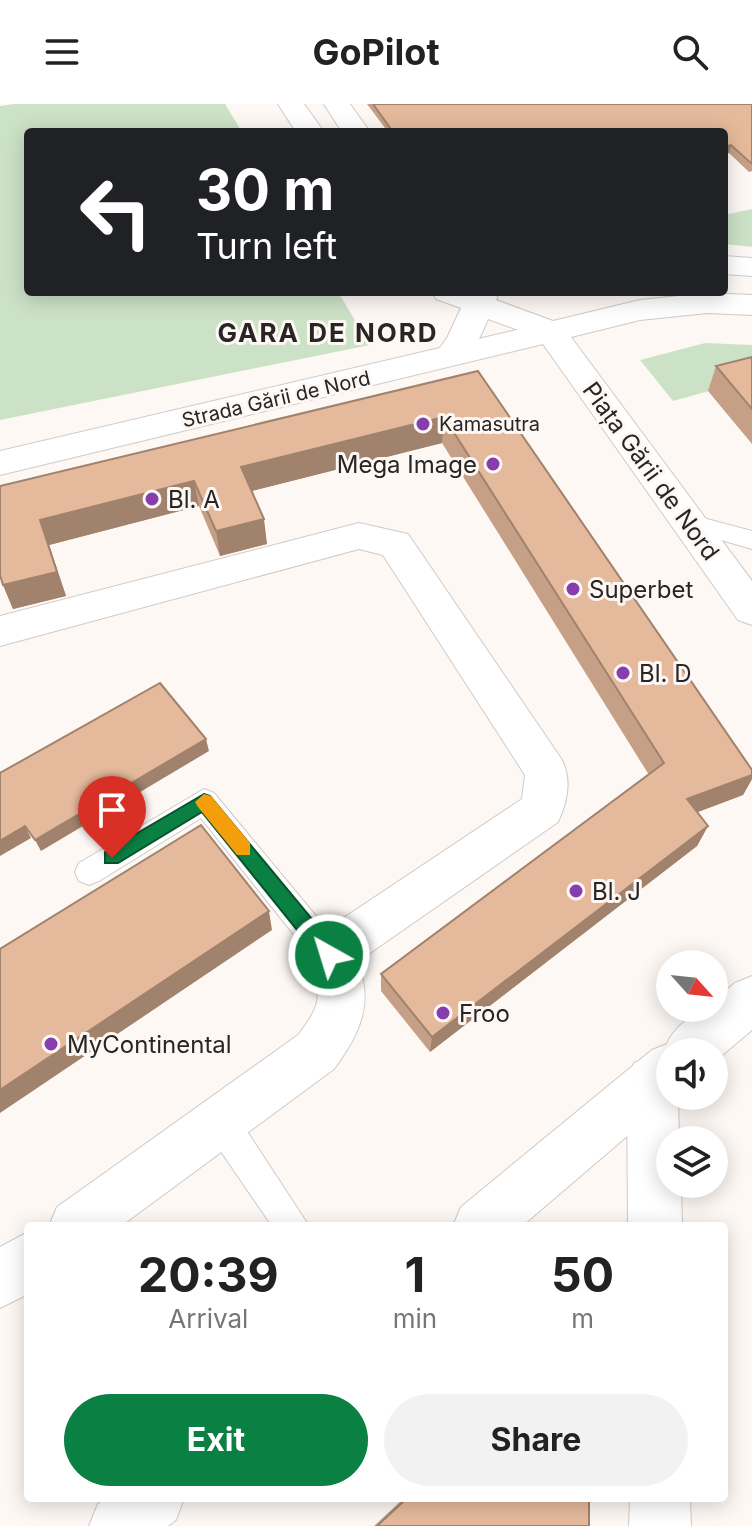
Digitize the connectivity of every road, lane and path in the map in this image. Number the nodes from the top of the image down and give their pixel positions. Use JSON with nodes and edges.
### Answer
{"nodes":[{"id":1,"x":291,"y":104,"type":"edge"},
{"id":2,"x":337,"y":104,"type":"edge"},
{"id":3,"x":307,"y":128,"type":"edge"},
{"id":4,"x":353,"y":128,"type":"edge"},
{"id":5,"x":728,"y":265,"type":"edge"},
{"id":6,"x":752,"y":267,"type":"edge"},
{"id":7,"x":481,"y":299,"type":"edge"},
{"id":8,"x":752,"y":305,"type":"edge"},
{"id":9,"x":551,"y":332,"type":"junction"},
{"id":10,"x":449,"y":357,"type":"junction"},
{"id":11,"x":0,"y":463,"type":"edge"},
{"id":12,"x":688,"y":522,"type":"junction"},
{"id":13,"x":752,"y":540,"type":"edge"},
{"id":14,"x":752,"y":610,"type":"edge"},
{"id":15,"x":0,"y":631,"type":"edge"},
{"id":16,"x":89,"y":872,"type":"dead end"},
{"id":17,"x":329,"y":955,"type":"junction"},
{"id":18,"x":752,"y":999,"type":"edge"},
{"id":19,"x":705,"y":1038,"type":"edge"},
{"id":20,"x":656,"y":1079,"type":"edge"},
{"id":21,"x":666,"y":1110,"type":"edge"},
{"id":22,"x":221,"y":1122,"type":"junction"},
{"id":23,"x":82,"y":1222,"type":"edge"},
{"id":24,"x":289,"y":1222,"type":"edge"},
{"id":25,"x":485,"y":1222,"type":"edge"},
{"id":26,"x":655,"y":1222,"type":"edge"},
{"id":27,"x":24,"y":1263,"type":"edge"},
{"id":28,"x":0,"y":1280,"type":"edge"},
{"id":29,"x":149,"y":1502,"type":"edge"},
{"id":30,"x":660,"y":1502,"type":"edge"},
{"id":31,"x":120,"y":1526,"type":"edge"},
{"id":32,"x":660,"y":1526,"type":"edge"}],
"edges":[{"from":1,"to":3,"type":"street"},
{"from":2,"to":4,"type":"street"},
{"from":5,"to":6,"type":"street"},
{"from":7,"to":9,"type":"street"},
{"from":7,"to":10,"type":"street"},
{"from":8,"to":9,"type":"street"},
{"from":9,"to":10,"type":"street","name":"Strada Gării de Nord"},
{"from":9,"to":12,"type":"street","name":"Piața Gării de Nord"},
{"from":10,"to":11,"type":"street","name":"Strada Gării de Nord"},
{"from":12,"to":13,"type":"lane"},
{"from":12,"to":14,"type":"street","name":"Piața Gării de Nord"},
{"from":15,"to":17,"type":"street"},
{"from":16,"to":17,"type":"lane"},
{"from":17,"to":22,"type":"street"},
{"from":18,"to":19,"type":"street"},
{"from":20,"to":25,"type":"street"},
{"from":21,"to":26,"type":"street"},
{"from":22,"to":23,"type":"street"},
{"from":22,"to":24,"type":"lane"},
{"from":27,"to":28,"type":"street"},
{"from":29,"to":31,"type":"street"},
{"from":30,"to":32,"type":"street"}]}
